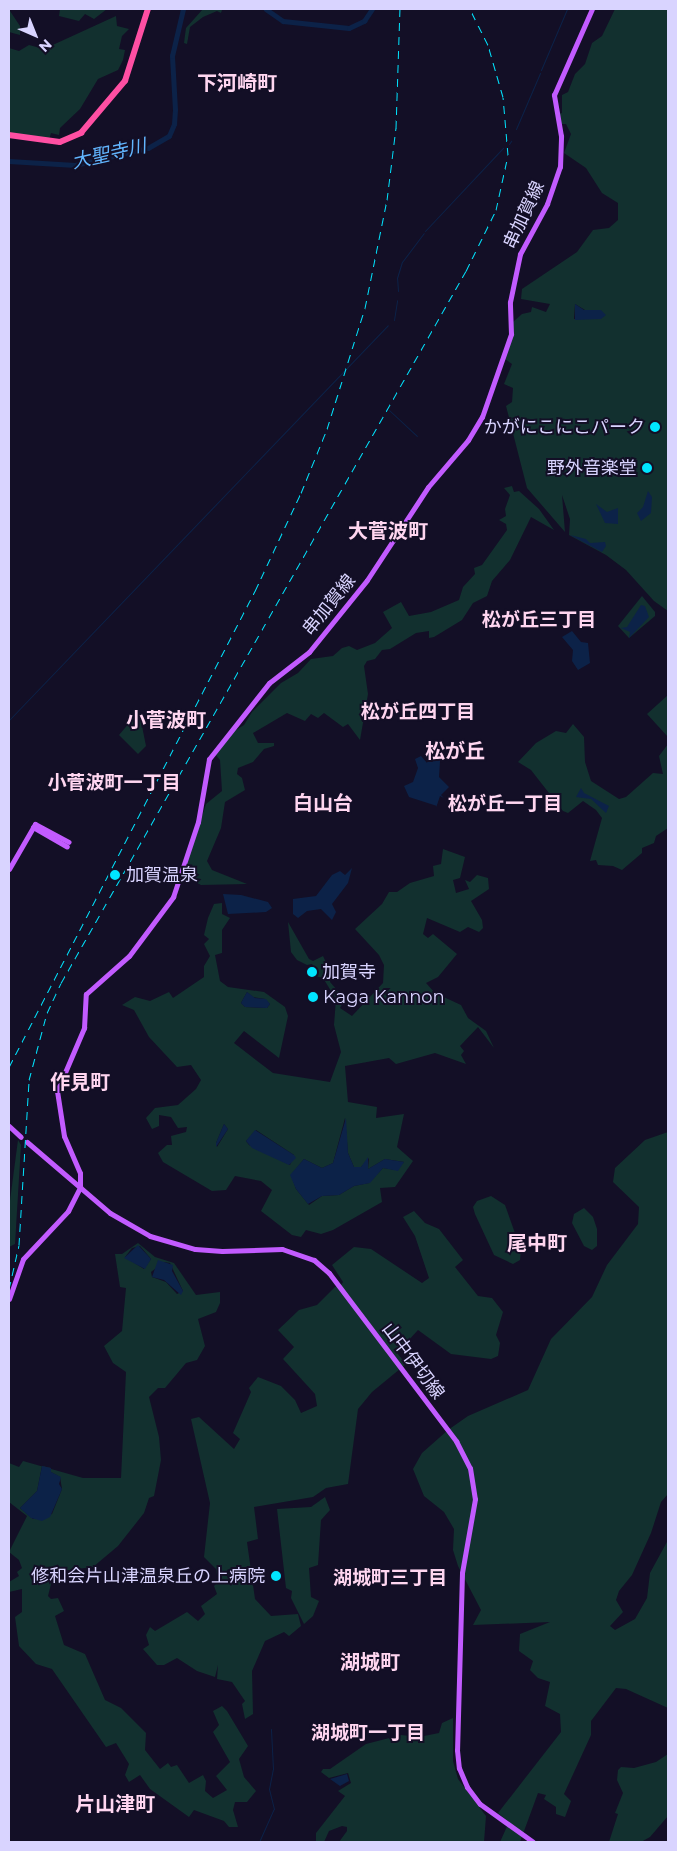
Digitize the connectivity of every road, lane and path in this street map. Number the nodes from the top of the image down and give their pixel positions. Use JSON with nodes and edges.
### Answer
{"nodes":[{"id":1,"x":148,"y":9,"type":"edge"},
{"id":2,"x":592,"y":9,"type":"edge"},
{"id":3,"x":9,"y":135,"type":"edge"},
{"id":4,"x":68,"y":845,"type":"dead end"},
{"id":5,"x":9,"y":868,"type":"edge"},
{"id":6,"x":9,"y":1126,"type":"edge"},
{"id":7,"x":21,"y":1137,"type":"dead end"},
{"id":8,"x":27,"y":1142,"type":"dead end"},
{"id":9,"x":80,"y":1187,"type":"junction"},
{"id":10,"x":9,"y":1300,"type":"edge"},
{"id":11,"x":533,"y":1842,"type":"edge"}],
"edges":[{"from":1,"to":3,"type":"highway"},
{"from":2,"to":9,"type":"main road","name":"串加賀線"},
{"from":4,"to":5,"type":"main road"},
{"from":6,"to":7,"type":"main road"},
{"from":8,"to":9,"type":"main road","name":"山中伊切線"},
{"from":9,"to":10,"type":"main road"},
{"from":9,"to":11,"type":"main road","name":"山中伊切線"}]}
